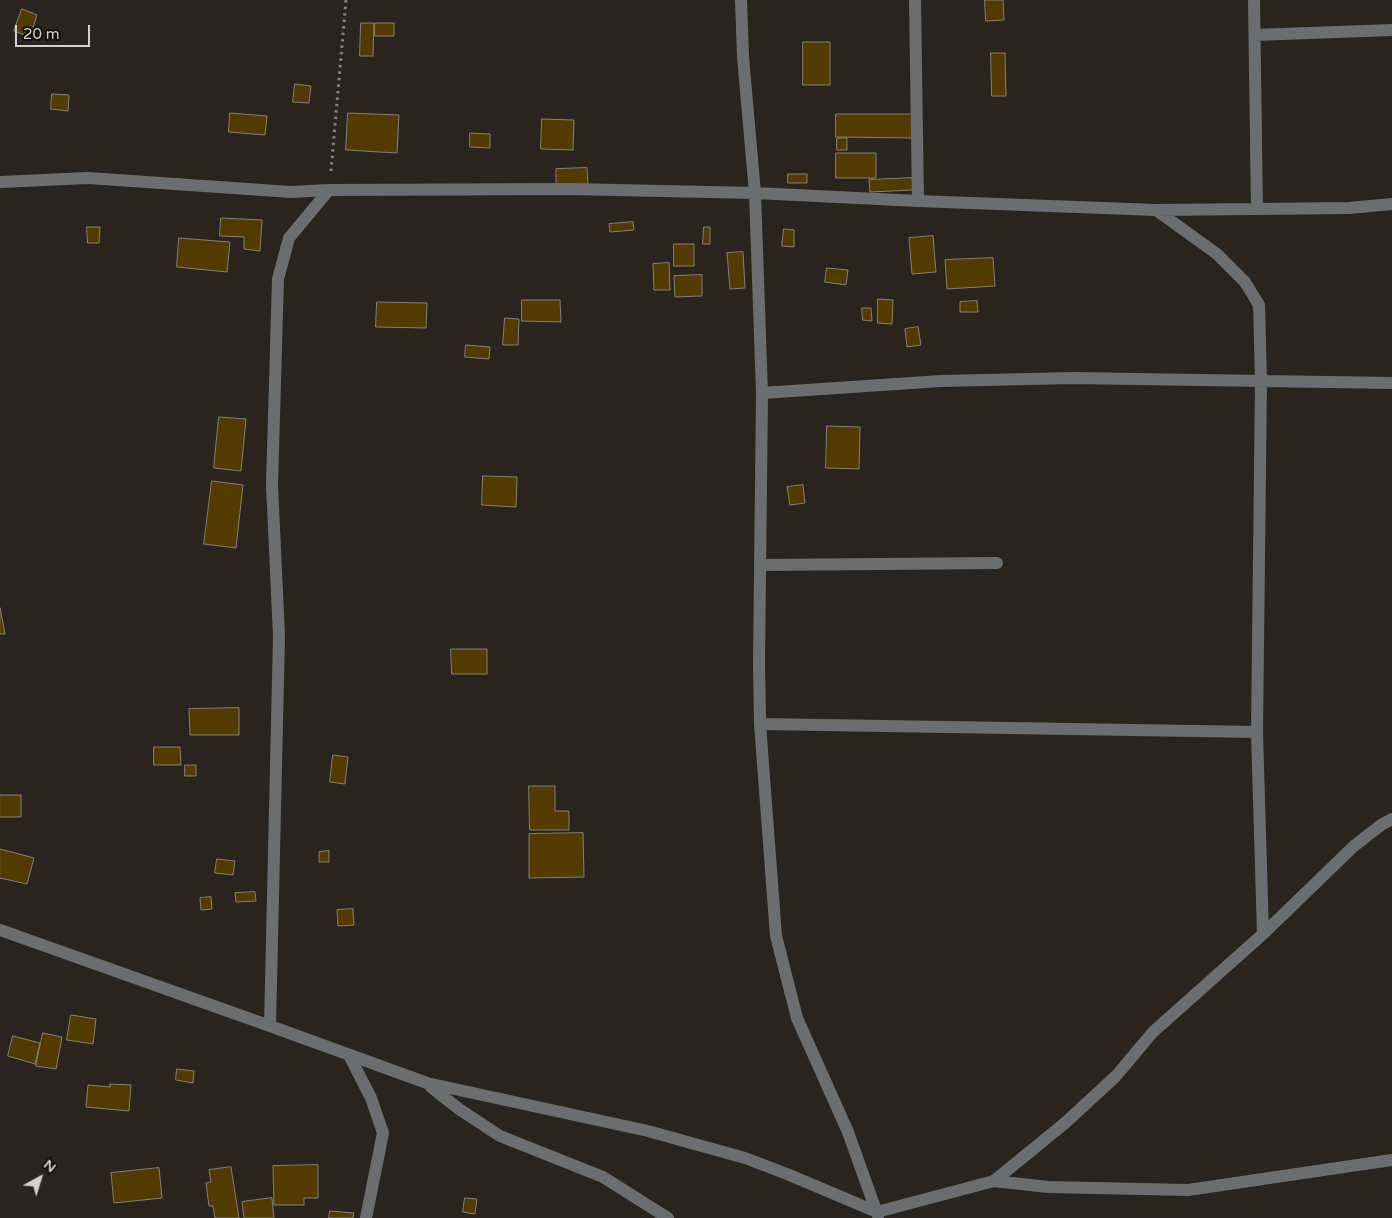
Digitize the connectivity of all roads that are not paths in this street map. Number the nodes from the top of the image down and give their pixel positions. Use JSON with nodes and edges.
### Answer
{"nodes":[{"id":1,"x":741,"y":0,"type":"edge"},
{"id":2,"x":915,"y":0,"type":"edge"},
{"id":3,"x":1254,"y":0,"type":"edge"},
{"id":4,"x":1392,"y":30,"type":"edge"},
{"id":5,"x":1255,"y":35,"type":"junction"},
{"id":6,"x":0,"y":182,"type":"edge"},
{"id":7,"x":329,"y":190,"type":"junction"},
{"id":8,"x":755,"y":193,"type":"junction"},
{"id":9,"x":918,"y":201,"type":"junction"},
{"id":10,"x":1392,"y":204,"type":"edge"},
{"id":11,"x":1257,"y":209,"type":"junction"},
{"id":12,"x":1156,"y":210,"type":"junction"},
{"id":13,"x":1261,"y":381,"type":"junction"},
{"id":14,"x":1392,"y":383,"type":"edge"},
{"id":15,"x":762,"y":393,"type":"junction"},
{"id":16,"x":997,"y":564,"type":"dead end"},
{"id":17,"x":760,"y":565,"type":"junction"},
{"id":18,"x":760,"y":724,"type":"junction"},
{"id":19,"x":1257,"y":732,"type":"junction"},
{"id":20,"x":1392,"y":819,"type":"edge"},
{"id":21,"x":0,"y":930,"type":"edge"},
{"id":22,"x":1263,"y":934,"type":"junction"},
{"id":23,"x":270,"y":1026,"type":"junction"},
{"id":24,"x":349,"y":1054,"type":"junction"},
{"id":25,"x":427,"y":1083,"type":"junction"},
{"id":26,"x":1392,"y":1160,"type":"edge"},
{"id":27,"x":994,"y":1181,"type":"junction"},
{"id":28,"x":878,"y":1215,"type":"edge"},
{"id":29,"x":366,"y":1218,"type":"edge"},
{"id":30,"x":668,"y":1218,"type":"edge"}],
"edges":[{"from":1,"to":8,"type":"street"},
{"from":2,"to":9,"type":"street"},
{"from":3,"to":5,"type":"street"},
{"from":4,"to":5,"type":"street"},
{"from":5,"to":11,"type":"street"},
{"from":6,"to":7,"type":"street"},
{"from":7,"to":8,"type":"street"},
{"from":7,"to":23,"type":"street"},
{"from":8,"to":9,"type":"street"},
{"from":8,"to":15,"type":"street"},
{"from":9,"to":12,"type":"street"},
{"from":10,"to":11,"type":"street"},
{"from":11,"to":12,"type":"street"},
{"from":12,"to":13,"type":"street"},
{"from":13,"to":14,"type":"street"},
{"from":13,"to":15,"type":"street"},
{"from":13,"to":19,"type":"street"},
{"from":15,"to":17,"type":"street"},
{"from":16,"to":17,"type":"street"},
{"from":17,"to":18,"type":"street"},
{"from":18,"to":19,"type":"street"},
{"from":18,"to":28,"type":"street"},
{"from":19,"to":22,"type":"street"},
{"from":20,"to":22,"type":"street"},
{"from":21,"to":23,"type":"street"},
{"from":22,"to":27,"type":"street"},
{"from":23,"to":24,"type":"street"},
{"from":24,"to":25,"type":"street"},
{"from":24,"to":29,"type":"street"},
{"from":25,"to":28,"type":"street"},
{"from":25,"to":30,"type":"street"},
{"from":26,"to":27,"type":"street"},
{"from":27,"to":28,"type":"street"}]}
